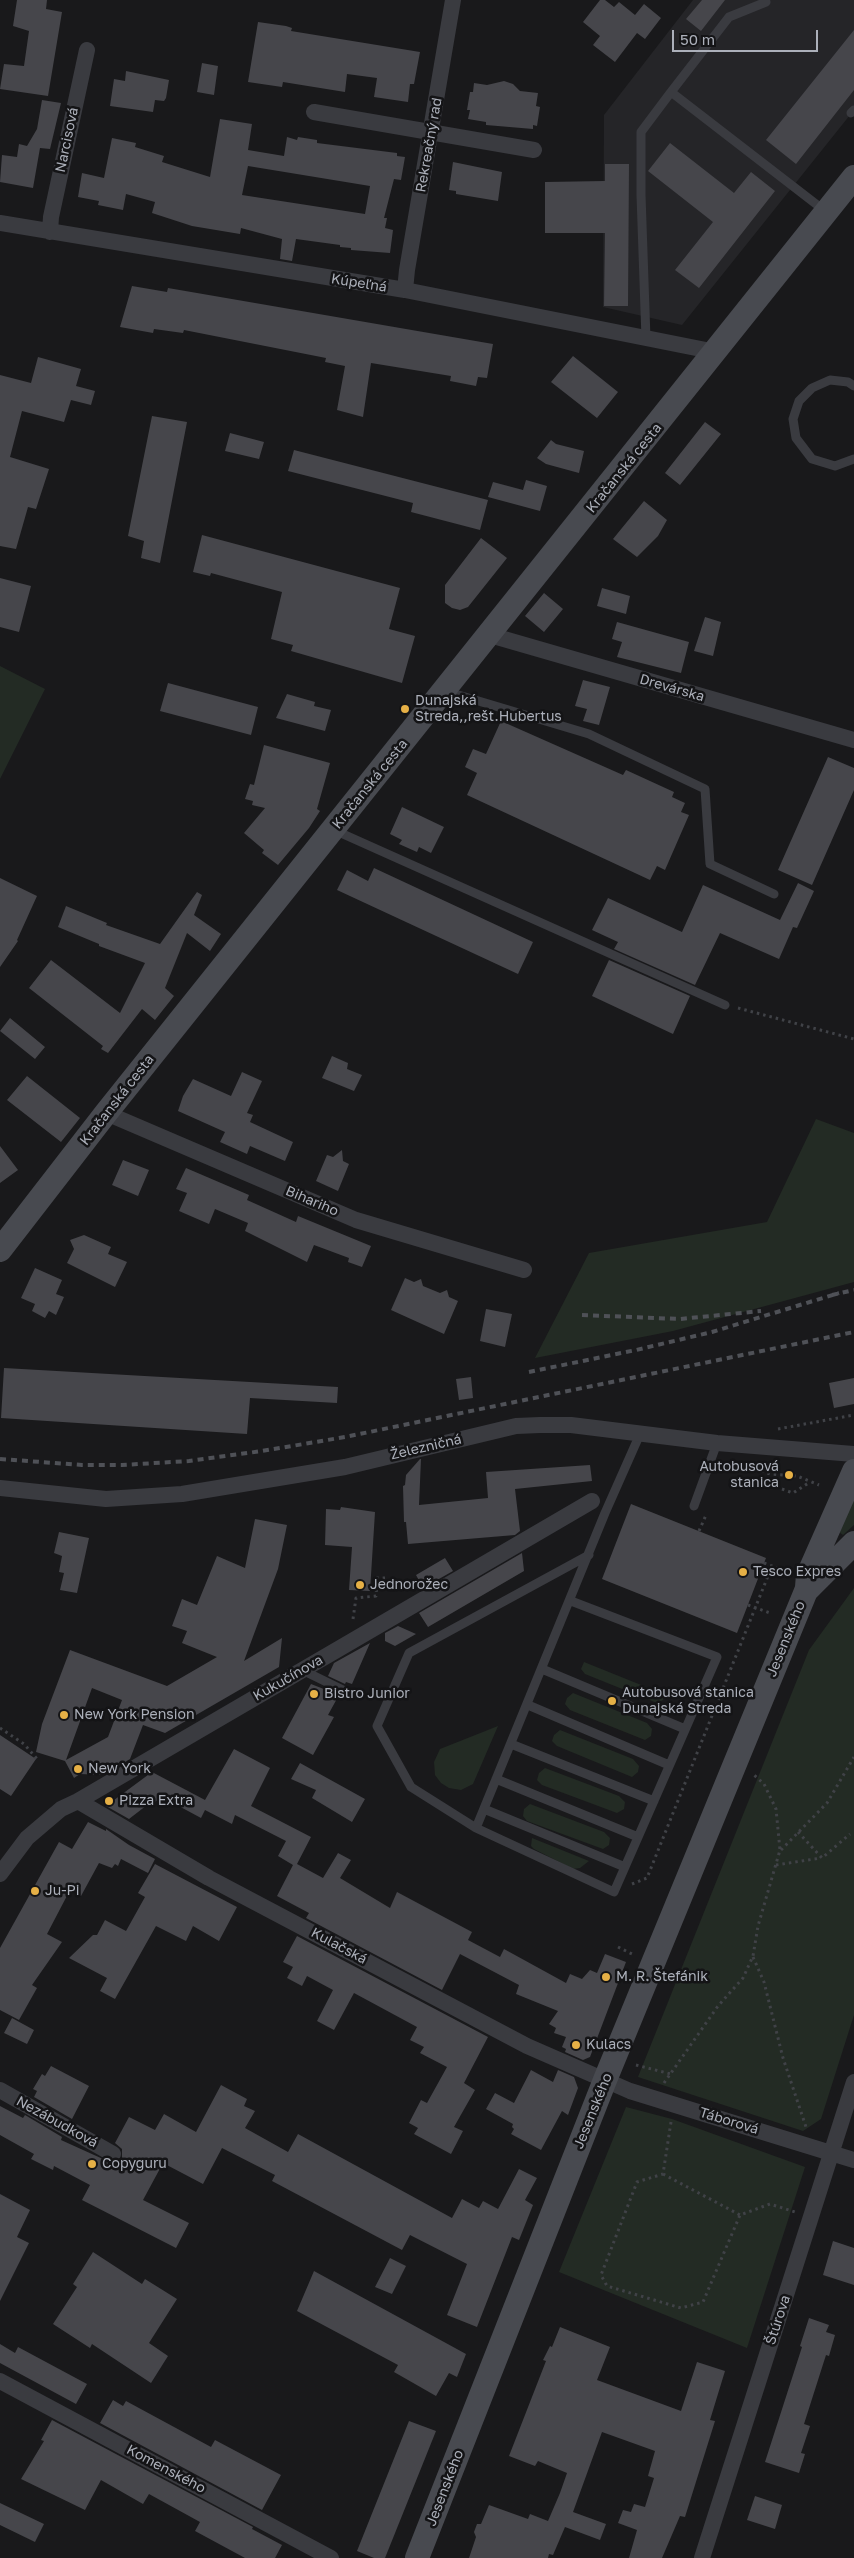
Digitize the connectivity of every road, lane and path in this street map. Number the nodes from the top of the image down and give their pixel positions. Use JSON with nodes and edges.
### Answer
{"nodes":[{"id":1,"x":453,"y":0,"type":"edge"},
{"id":2,"x":766,"y":2,"type":"dead end"},
{"id":3,"x":87,"y":50,"type":"dead end"},
{"id":4,"x":671,"y":92,"type":"junction"},
{"id":5,"x":314,"y":112,"type":"dead end"},
{"id":6,"x":432,"y":134,"type":"junction"},
{"id":7,"x":534,"y":150,"type":"dead end"},
{"id":8,"x":854,"y":178,"type":"edge"},
{"id":9,"x":827,"y":213,"type":"junction"},
{"id":10,"x":0,"y":223,"type":"edge"},
{"id":11,"x":50,"y":232,"type":"junction"},
{"id":12,"x":405,"y":290,"type":"junction"},
{"id":13,"x":646,"y":339,"type":"junction"},
{"id":14,"x":716,"y":352,"type":"junction"},
{"id":15,"x":854,"y":386,"type":"edge"},
{"id":16,"x":854,"y":459,"type":"edge"},
{"id":17,"x":490,"y":635,"type":"junction"},
{"id":18,"x":445,"y":691,"type":"junction"},
{"id":19,"x":854,"y":740,"type":"edge"},
{"id":20,"x":334,"y":830,"type":"junction"},
{"id":21,"x":774,"y":894,"type":"dead end"},
{"id":22,"x":725,"y":1005,"type":"joint"},
{"id":23,"x":854,"y":1039,"type":"edge"},
{"id":24,"x":106,"y":1113,"type":"junction"},
{"id":25,"x":0,"y":1250,"type":"edge"},
{"id":26,"x":524,"y":1270,"type":"dead end"},
{"id":27,"x":640,"y":1434,"type":"junction"},
{"id":28,"x":717,"y":1443,"type":"junction"},
{"id":29,"x":854,"y":1454,"type":"edge"},
{"id":30,"x":739,"y":1463,"type":"dead end"},
{"id":31,"x":854,"y":1471,"type":"edge"},
{"id":32,"x":811,"y":1482,"type":"junction"},
{"id":33,"x":819,"y":1485,"type":"dead end"},
{"id":34,"x":0,"y":1488,"type":"edge"},
{"id":35,"x":782,"y":1489,"type":"dead end"},
{"id":36,"x":592,"y":1501,"type":"dead end"},
{"id":37,"x":694,"y":1506,"type":"dead end"},
{"id":38,"x":707,"y":1511,"type":"dead end"},
{"id":39,"x":699,"y":1532,"type":"dead end"},
{"id":40,"x":854,"y":1543,"type":"edge"},
{"id":41,"x":589,"y":1555,"type":"junction"},
{"id":42,"x":764,"y":1563,"type":"dead end"},
{"id":43,"x":772,"y":1566,"type":"junction"},
{"id":44,"x":786,"y":1571,"type":"dead end"},
{"id":45,"x":385,"y":1578,"type":"dead end"},
{"id":46,"x":806,"y":1591,"type":"junction"},
{"id":47,"x":571,"y":1601,"type":"junction"},
{"id":48,"x":748,"y":1605,"type":"dead end"},
{"id":49,"x":756,"y":1608,"type":"junction"},
{"id":50,"x":770,"y":1613,"type":"dead end"},
{"id":51,"x":355,"y":1640,"type":"junction"},
{"id":52,"x":542,"y":1669,"type":"junction"},
{"id":53,"x":302,"y":1670,"type":"junction"},
{"id":54,"x":347,"y":1692,"type":"dead end"},
{"id":55,"x":528,"y":1705,"type":"junction"},
{"id":56,"x":0,"y":1728,"type":"edge"},
{"id":57,"x":685,"y":1729,"type":"junction"},
{"id":58,"x":511,"y":1744,"type":"junction"},
{"id":59,"x":854,"y":1757,"type":"edge"},
{"id":60,"x":38,"y":1760,"type":"dead end"},
{"id":61,"x":669,"y":1765,"type":"junction"},
{"id":62,"x":754,"y":1775,"type":"dead end"},
{"id":63,"x":496,"y":1779,"type":"junction"},
{"id":64,"x":654,"y":1800,"type":"junction"},
{"id":65,"x":78,"y":1801,"type":"junction"},
{"id":66,"x":484,"y":1809,"type":"junction"},
{"id":67,"x":476,"y":1828,"type":"junction"},
{"id":68,"x":798,"y":1832,"type":"junction"},
{"id":69,"x":850,"y":1834,"type":"dead end"},
{"id":70,"x":638,"y":1837,"type":"junction"},
{"id":71,"x":780,"y":1850,"type":"junction"},
{"id":72,"x":822,"y":1858,"type":"junction"},
{"id":73,"x":776,"y":1865,"type":"junction"},
{"id":74,"x":625,"y":1867,"type":"junction"},
{"id":75,"x":0,"y":1874,"type":"edge"},
{"id":76,"x":647,"y":1878,"type":"dead end"},
{"id":77,"x":618,"y":1947,"type":"dead end"},
{"id":78,"x":635,"y":1956,"type":"dead end"},
{"id":79,"x":753,"y":1956,"type":"junction"},
{"id":80,"x":636,"y":2065,"type":"dead end"},
{"id":81,"x":671,"y":2074,"type":"junction"},
{"id":82,"x":605,"y":2080,"type":"junction"},
{"id":83,"x":854,"y":2082,"type":"edge"},
{"id":84,"x":0,"y":2090,"type":"edge"},
{"id":85,"x":654,"y":2097,"type":"junction"},
{"id":86,"x":677,"y":2105,"type":"junction"},
{"id":87,"x":826,"y":2151,"type":"junction"},
{"id":88,"x":113,"y":2154,"type":"dead end"},
{"id":89,"x":854,"y":2160,"type":"edge"},
{"id":90,"x":663,"y":2174,"type":"junction"},
{"id":91,"x":740,"y":2215,"type":"junction"},
{"id":92,"x":810,"y":2217,"type":"junction"},
{"id":93,"x":0,"y":2381,"type":"edge"},
{"id":94,"x":330,"y":2558,"type":"edge"},
{"id":95,"x":417,"y":2558,"type":"edge"},
{"id":96,"x":702,"y":2558,"type":"edge"}],
"edges":[{"from":1,"to":6,"type":"street","name":"Rekreačný rad"},
{"from":2,"to":4,"type":"lane"},
{"from":3,"to":11,"type":"street","name":"Narcisová"},
{"from":4,"to":9,"type":"lane"},
{"from":4,"to":13,"type":"lane"},
{"from":5,"to":6,"type":"street"},
{"from":6,"to":7,"type":"street"},
{"from":6,"to":12,"type":"street","name":"Rekreačný rad"},
{"from":8,"to":9,"type":"street","name":"Kračanská cesta"},
{"from":9,"to":14,"type":"street","name":"Kračanská cesta"},
{"from":10,"to":11,"type":"street","name":"Kúpeľná"},
{"from":11,"to":12,"type":"street","name":"Kúpeľná"},
{"from":12,"to":13,"type":"street","name":"Kúpeľná"},
{"from":13,"to":14,"type":"street","name":"Kúpeľná"},
{"from":14,"to":17,"type":"street","name":"Kračanská cesta"},
{"from":15,"to":16,"type":"lane"},
{"from":17,"to":18,"type":"street","name":"Kračanská cesta"},
{"from":17,"to":19,"type":"street","name":"Drevárska"},
{"from":18,"to":20,"type":"street","name":"Kračanská cesta"},
{"from":18,"to":21,"type":"lane"},
{"from":20,"to":22,"type":"lane"},
{"from":20,"to":24,"type":"street","name":"Kračanská cesta"},
{"from":22,"to":23,"type":"path"},
{"from":24,"to":25,"type":"street","name":"Kračanská cesta"},
{"from":24,"to":26,"type":"street","name":"Bihariho"},
{"from":27,"to":28,"type":"street","name":"Železničná"},
{"from":27,"to":34,"type":"street","name":"Železničná"},
{"from":27,"to":41,"type":"lane"},
{"from":28,"to":29,"type":"street","name":"Železničná"},
{"from":28,"to":37,"type":"lane"},
{"from":30,"to":32,"type":"path"},
{"from":31,"to":46,"type":"street"},
{"from":32,"to":33,"type":"path"},
{"from":32,"to":35,"type":"path"},
{"from":36,"to":51,"type":"street","name":"Kukučínova"},
{"from":38,"to":39,"type":"path"},
{"from":40,"to":46,"type":"street","name":"Jesenského"},
{"from":41,"to":47,"type":"lane"},
{"from":41,"to":67,"type":"lane"},
{"from":42,"to":43,"type":"path"},
{"from":43,"to":44,"type":"path"},
{"from":43,"to":49,"type":"path"},
{"from":45,"to":51,"type":"path"},
{"from":46,"to":82,"type":"street","name":"Jesenského"},
{"from":47,"to":52,"type":"lane"},
{"from":47,"to":57,"type":"lane"},
{"from":48,"to":49,"type":"path"},
{"from":49,"to":50,"type":"path"},
{"from":49,"to":76,"type":"path"},
{"from":51,"to":53,"type":"street","name":"Kukučínova"},
{"from":52,"to":55,"type":"lane"},
{"from":52,"to":57,"type":"lane"},
{"from":53,"to":54,"type":"lane"},
{"from":53,"to":65,"type":"street","name":"Kukučínova"},
{"from":55,"to":58,"type":"lane"},
{"from":55,"to":61,"type":"lane"},
{"from":56,"to":60,"type":"path"},
{"from":57,"to":61,"type":"lane"},
{"from":58,"to":63,"type":"lane"},
{"from":58,"to":64,"type":"lane"},
{"from":59,"to":68,"type":"path"},
{"from":61,"to":64,"type":"lane"},
{"from":62,"to":71,"type":"path"},
{"from":63,"to":66,"type":"lane"},
{"from":63,"to":70,"type":"lane"},
{"from":64,"to":70,"type":"lane"},
{"from":65,"to":75,"type":"street","name":"Kukučínova"},
{"from":65,"to":82,"type":"street","name":"Kulačská"},
{"from":66,"to":67,"type":"lane"},
{"from":66,"to":74,"type":"lane"},
{"from":67,"to":74,"type":"lane"},
{"from":68,"to":71,"type":"path"},
{"from":68,"to":72,"type":"path"},
{"from":69,"to":72,"type":"path"},
{"from":70,"to":74,"type":"lane"},
{"from":71,"to":73,"type":"path"},
{"from":72,"to":73,"type":"path"},
{"from":73,"to":79,"type":"path"},
{"from":77,"to":78,"type":"path"},
{"from":79,"to":81,"type":"path"},
{"from":79,"to":87,"type":"path"},
{"from":80,"to":81,"type":"path"},
{"from":81,"to":85,"type":"path"},
{"from":82,"to":85,"type":"street","name":"Táborová"},
{"from":82,"to":95,"type":"street","name":"Jesenského"},
{"from":83,"to":87,"type":"street","name":"Štúrova"},
{"from":84,"to":88,"type":"street","name":"Nezábudková"},
{"from":85,"to":86,"type":"street","name":"Táborová"},
{"from":86,"to":87,"type":"street","name":"Táborová"},
{"from":86,"to":90,"type":"path"},
{"from":87,"to":89,"type":"street","name":"Táborová"},
{"from":87,"to":92,"type":"street","name":"Štúrova"},
{"from":90,"to":91,"type":"path"},
{"from":90,"to":91,"type":"path"},
{"from":91,"to":92,"type":"path"},
{"from":92,"to":96,"type":"street","name":"Štúrova"},
{"from":93,"to":94,"type":"street","name":"Komenského"}]}
